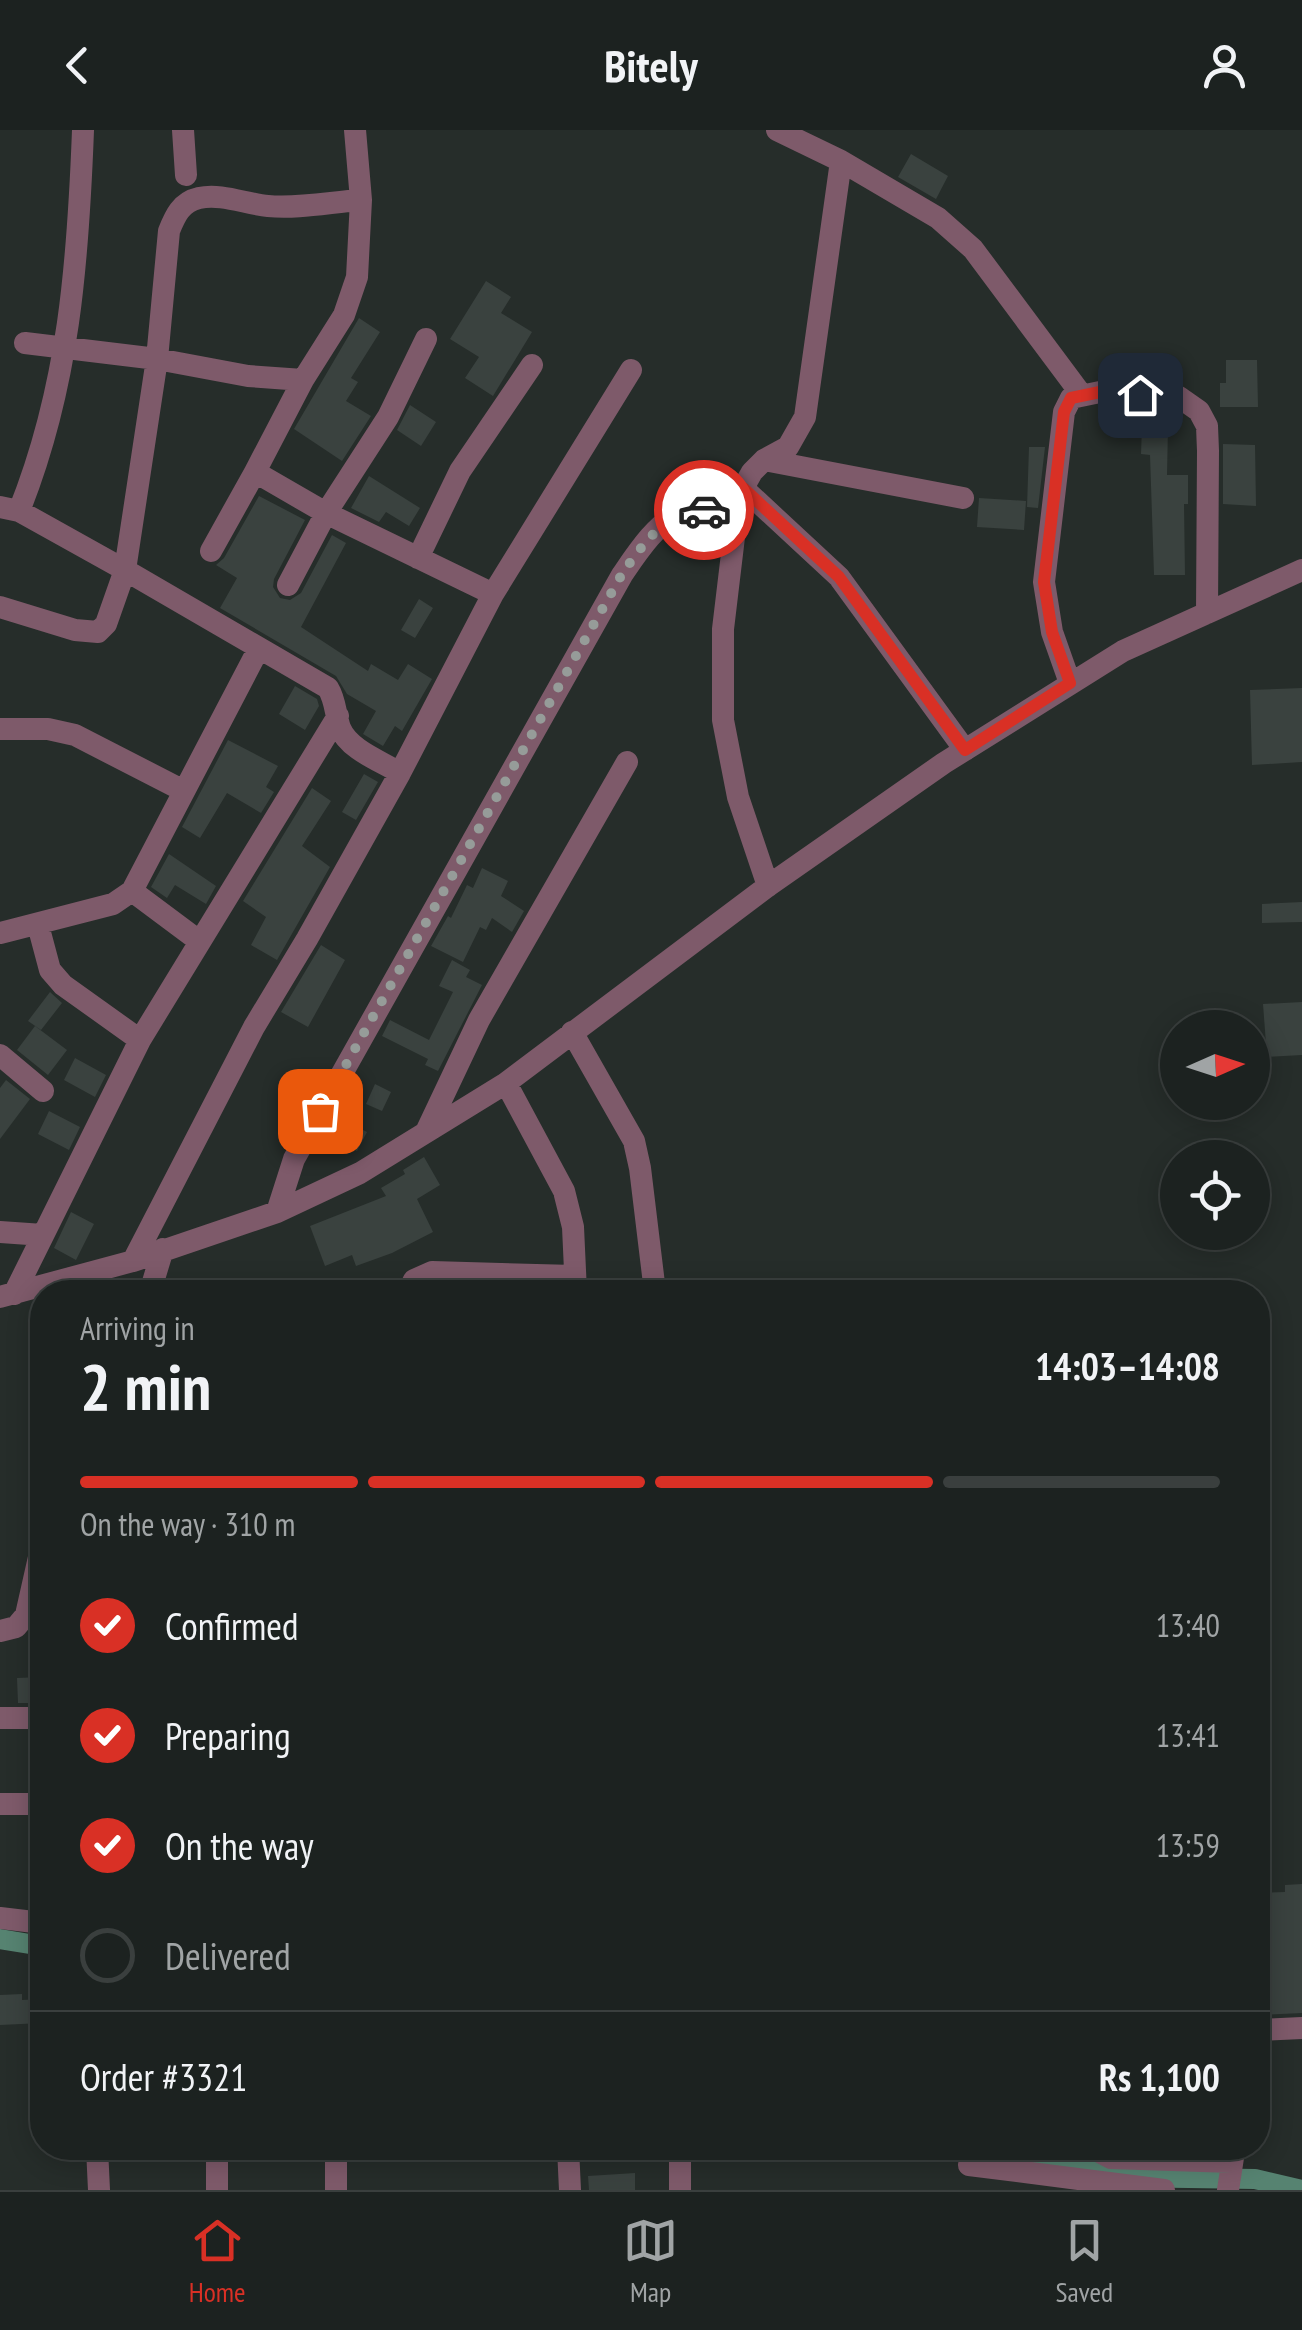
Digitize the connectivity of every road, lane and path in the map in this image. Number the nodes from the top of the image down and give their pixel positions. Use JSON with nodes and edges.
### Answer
{"nodes":[{"id":1,"x":83,"y":130,"type":"edge"},
{"id":2,"x":182,"y":130,"type":"edge"},
{"id":3,"x":355,"y":130,"type":"edge"},
{"id":4,"x":778,"y":130,"type":"edge"},
{"id":5,"x":841,"y":161,"type":"junction"},
{"id":6,"x":186,"y":175,"type":"dead end"},
{"id":7,"x":361,"y":200,"type":"junction"},
{"id":8,"x":426,"y":338,"type":"dead end"},
{"id":9,"x":25,"y":344,"type":"dead end"},
{"id":10,"x":65,"y":348,"type":"junction"},
{"id":11,"x":157,"y":360,"type":"junction"},
{"id":12,"x":532,"y":364,"type":"dead end"},
{"id":13,"x":631,"y":370,"type":"dead end"},
{"id":14,"x":303,"y":380,"type":"junction"},
{"id":15,"x":1081,"y":394,"type":"junction"},
{"id":16,"x":764,"y":460,"type":"junction"},
{"id":17,"x":255,"y":472,"type":"junction"},
{"id":18,"x":963,"y":498,"type":"dead end"},
{"id":19,"x":740,"y":500,"type":"junction"},
{"id":20,"x":10,"y":509,"type":"edge"},
{"id":21,"x":326,"y":514,"type":"junction"},
{"id":22,"x":211,"y":551,"type":"dead end"},
{"id":23,"x":418,"y":558,"type":"junction"},
{"id":24,"x":125,"y":570,"type":"junction"},
{"id":25,"x":1302,"y":570,"type":"edge"},
{"id":26,"x":288,"y":585,"type":"dead end"},
{"id":27,"x":494,"y":594,"type":"junction"},
{"id":28,"x":0,"y":607,"type":"edge"},
{"id":29,"x":1207,"y":613,"type":"junction"},
{"id":30,"x":260,"y":648,"type":"junction"},
{"id":31,"x":1070,"y":683,"type":"junction"},
{"id":32,"x":338,"y":716,"type":"junction"},
{"id":33,"x":0,"y":729,"type":"edge"},
{"id":34,"x":965,"y":750,"type":"junction"},
{"id":35,"x":627,"y":762,"type":"dead end"},
{"id":36,"x":400,"y":772,"type":"junction"},
{"id":37,"x":184,"y":790,"type":"junction"},
{"id":38,"x":768,"y":886,"type":"junction"},
{"id":39,"x":132,"y":891,"type":"junction"},
{"id":40,"x":38,"y":924,"type":"junction"},
{"id":41,"x":0,"y":933,"type":"edge"},
{"id":42,"x":199,"y":940,"type":"junction"},
{"id":43,"x":572,"y":1032,"type":"junction"},
{"id":44,"x":140,"y":1040,"type":"junction"},
{"id":45,"x":0,"y":1055,"type":"edge"},
{"id":46,"x":506,"y":1082,"type":"junction"},
{"id":47,"x":43,"y":1091,"type":"dead end"},
{"id":48,"x":425,"y":1134,"type":"junction"},
{"id":49,"x":277,"y":1212,"type":"junction"},
{"id":50,"x":0,"y":1232,"type":"edge"},
{"id":51,"x":43,"y":1235,"type":"junction"},
{"id":52,"x":162,"y":1249,"type":"junction"},
{"id":53,"x":133,"y":1261,"type":"junction"},
{"id":54,"x":65,"y":1280,"type":"edge"},
{"id":55,"x":153,"y":1280,"type":"edge"},
{"id":56,"x":414,"y":1280,"type":"edge"},
{"id":57,"x":527,"y":1280,"type":"edge"},
{"id":58,"x":575,"y":1280,"type":"edge"},
{"id":59,"x":654,"y":1280,"type":"edge"},
{"id":60,"x":7,"y":1296,"type":"edge"},
{"id":61,"x":30,"y":1597,"type":"edge"},
{"id":62,"x":0,"y":1632,"type":"edge"},
{"id":63,"x":0,"y":1718,"type":"edge"},
{"id":64,"x":30,"y":1718,"type":"edge"},
{"id":65,"x":0,"y":1804,"type":"edge"},
{"id":66,"x":30,"y":1804,"type":"edge"},
{"id":67,"x":0,"y":1918,"type":"edge"},
{"id":68,"x":30,"y":1922,"type":"edge"},
{"id":69,"x":1302,"y":2028,"type":"edge"},
{"id":70,"x":1270,"y":2029,"type":"edge"},
{"id":71,"x":97,"y":2160,"type":"edge"},
{"id":72,"x":217,"y":2160,"type":"edge"},
{"id":73,"x":336,"y":2160,"type":"edge"},
{"id":74,"x":569,"y":2160,"type":"edge"},
{"id":75,"x":680,"y":2160,"type":"edge"},
{"id":76,"x":1233,"y":2160,"type":"edge"},
{"id":77,"x":969,"y":2165,"type":"dead end"},
{"id":78,"x":1091,"y":2187,"type":"edge"},
{"id":79,"x":98,"y":2190,"type":"edge"},
{"id":80,"x":217,"y":2190,"type":"edge"},
{"id":81,"x":336,"y":2190,"type":"edge"},
{"id":82,"x":570,"y":2190,"type":"edge"},
{"id":83,"x":680,"y":2190,"type":"edge"},
{"id":84,"x":1164,"y":2190,"type":"edge"},
{"id":85,"x":1228,"y":2190,"type":"edge"}],
"edges":[{"from":1,"to":10,"type":"street"},
{"from":2,"to":6,"type":"street"},
{"from":3,"to":7,"type":"street"},
{"from":4,"to":5,"type":"street"},
{"from":5,"to":15,"type":"street"},
{"from":5,"to":16,"type":"street"},
{"from":7,"to":11,"type":"street"},
{"from":7,"to":14,"type":"street"},
{"from":8,"to":21,"type":"street"},
{"from":9,"to":10,"type":"street"},
{"from":10,"to":11,"type":"street"},
{"from":10,"to":20,"type":"street"},
{"from":11,"to":14,"type":"street"},
{"from":11,"to":24,"type":"street"},
{"from":12,"to":23,"type":"street"},
{"from":13,"to":27,"type":"street"},
{"from":14,"to":17,"type":"street"},
{"from":15,"to":29,"type":"street"},
{"from":15,"to":31,"type":"street"},
{"from":16,"to":18,"type":"street"},
{"from":16,"to":19,"type":"street"},
{"from":17,"to":21,"type":"street"},
{"from":17,"to":22,"type":"street"},
{"from":19,"to":34,"type":"street"},
{"from":19,"to":38,"type":"street"},
{"from":19,"to":49,"type":"street"},
{"from":20,"to":24,"type":"street"},
{"from":21,"to":23,"type":"street"},
{"from":21,"to":26,"type":"street"},
{"from":23,"to":27,"type":"street"},
{"from":24,"to":28,"type":"street"},
{"from":24,"to":30,"type":"street"},
{"from":25,"to":29,"type":"street"},
{"from":27,"to":36,"type":"street"},
{"from":29,"to":31,"type":"street"},
{"from":30,"to":32,"type":"street"},
{"from":30,"to":37,"type":"street"},
{"from":31,"to":34,"type":"street"},
{"from":32,"to":36,"type":"street"},
{"from":32,"to":42,"type":"street"},
{"from":33,"to":37,"type":"street"},
{"from":34,"to":38,"type":"street"},
{"from":35,"to":48,"type":"street"},
{"from":36,"to":53,"type":"street"},
{"from":37,"to":39,"type":"street"},
{"from":38,"to":43,"type":"street"},
{"from":39,"to":40,"type":"street"},
{"from":39,"to":42,"type":"street"},
{"from":40,"to":41,"type":"street"},
{"from":40,"to":44,"type":"street"},
{"from":42,"to":44,"type":"street"},
{"from":43,"to":46,"type":"street"},
{"from":43,"to":59,"type":"street"},
{"from":44,"to":51,"type":"street"},
{"from":45,"to":47,"type":"street"},
{"from":46,"to":48,"type":"street"},
{"from":46,"to":58,"type":"street"},
{"from":48,"to":49,"type":"street"},
{"from":49,"to":52,"type":"street"},
{"from":50,"to":51,"type":"street"},
{"from":51,"to":60,"type":"street"},
{"from":52,"to":53,"type":"street"},
{"from":52,"to":55,"type":"street"},
{"from":53,"to":54,"type":"street"},
{"from":56,"to":57,"type":"street"},
{"from":61,"to":62,"type":"street"},
{"from":63,"to":64,"type":"street"},
{"from":65,"to":66,"type":"street"},
{"from":67,"to":68,"type":"street"},
{"from":69,"to":70,"type":"street"},
{"from":71,"to":79,"type":"street"},
{"from":72,"to":80,"type":"street"},
{"from":73,"to":81,"type":"street"},
{"from":74,"to":82,"type":"street"},
{"from":75,"to":83,"type":"street"},
{"from":76,"to":85,"type":"street"},
{"from":77,"to":78,"type":"street"},
{"from":78,"to":84,"type":"street"}]}
